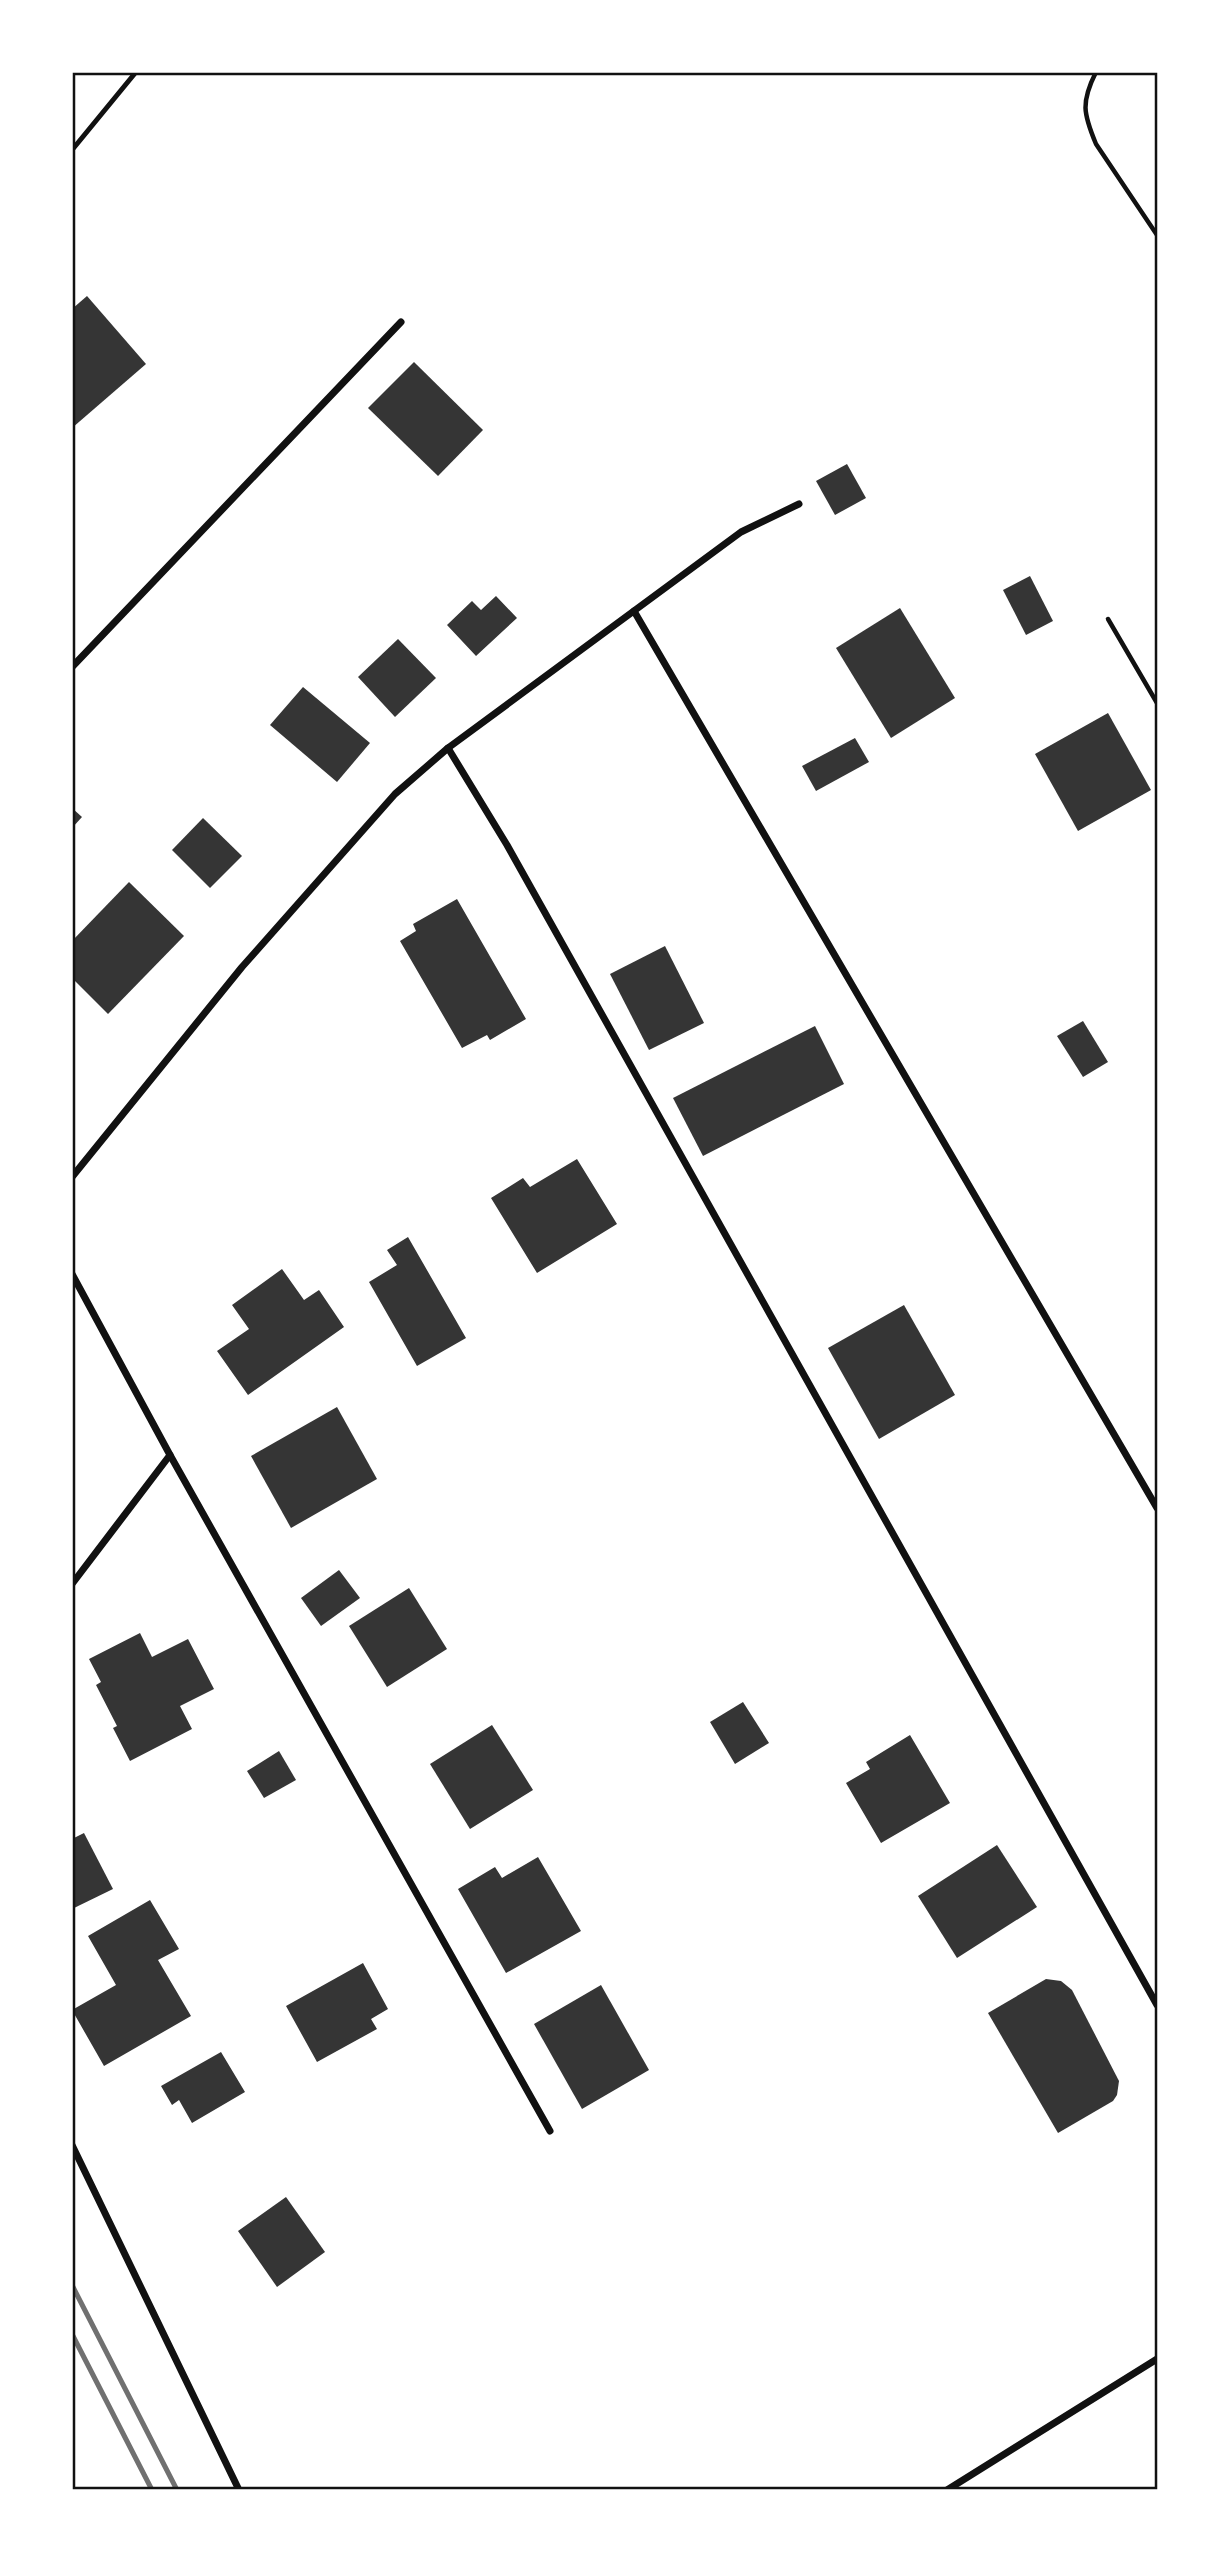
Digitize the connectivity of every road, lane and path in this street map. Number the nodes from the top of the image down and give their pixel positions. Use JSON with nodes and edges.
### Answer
{"nodes":[{"id":1,"x":136,"y":72,"type":"edge"},
{"id":2,"x":1096,"y":72,"type":"edge"},
{"id":3,"x":72,"y":150,"type":"edge"},
{"id":4,"x":1157,"y":235,"type":"edge"},
{"id":5,"x":401,"y":323,"type":"dead end"},
{"id":6,"x":799,"y":504,"type":"dead end"},
{"id":7,"x":635,"y":611,"type":"junction"},
{"id":8,"x":1108,"y":620,"type":"dead end"},
{"id":9,"x":72,"y":667,"type":"edge"},
{"id":10,"x":1157,"y":703,"type":"edge"},
{"id":11,"x":449,"y":748,"type":"junction"},
{"id":12,"x":72,"y":1177,"type":"edge"},
{"id":13,"x":72,"y":1274,"type":"edge"},
{"id":14,"x":170,"y":1455,"type":"junction"},
{"id":15,"x":1157,"y":1508,"type":"edge"},
{"id":16,"x":72,"y":1584,"type":"edge"},
{"id":17,"x":1157,"y":2005,"type":"edge"},
{"id":18,"x":550,"y":2131,"type":"dead end"},
{"id":19,"x":72,"y":2145,"type":"edge"},
{"id":20,"x":1157,"y":2358,"type":"edge"},
{"id":21,"x":239,"y":2490,"type":"edge"},
{"id":22,"x":947,"y":2490,"type":"edge"}],
"edges":[{"from":1,"to":3,"type":"lane"},
{"from":2,"to":4,"type":"path"},
{"from":5,"to":9,"type":"street"},
{"from":6,"to":7,"type":"street"},
{"from":7,"to":11,"type":"street"},
{"from":7,"to":15,"type":"street"},
{"from":8,"to":10,"type":"path"},
{"from":11,"to":12,"type":"street"},
{"from":11,"to":17,"type":"street"},
{"from":13,"to":14,"type":"street"},
{"from":14,"to":16,"type":"street"},
{"from":14,"to":18,"type":"street"},
{"from":19,"to":21,"type":"street"},
{"from":20,"to":22,"type":"street"}]}
